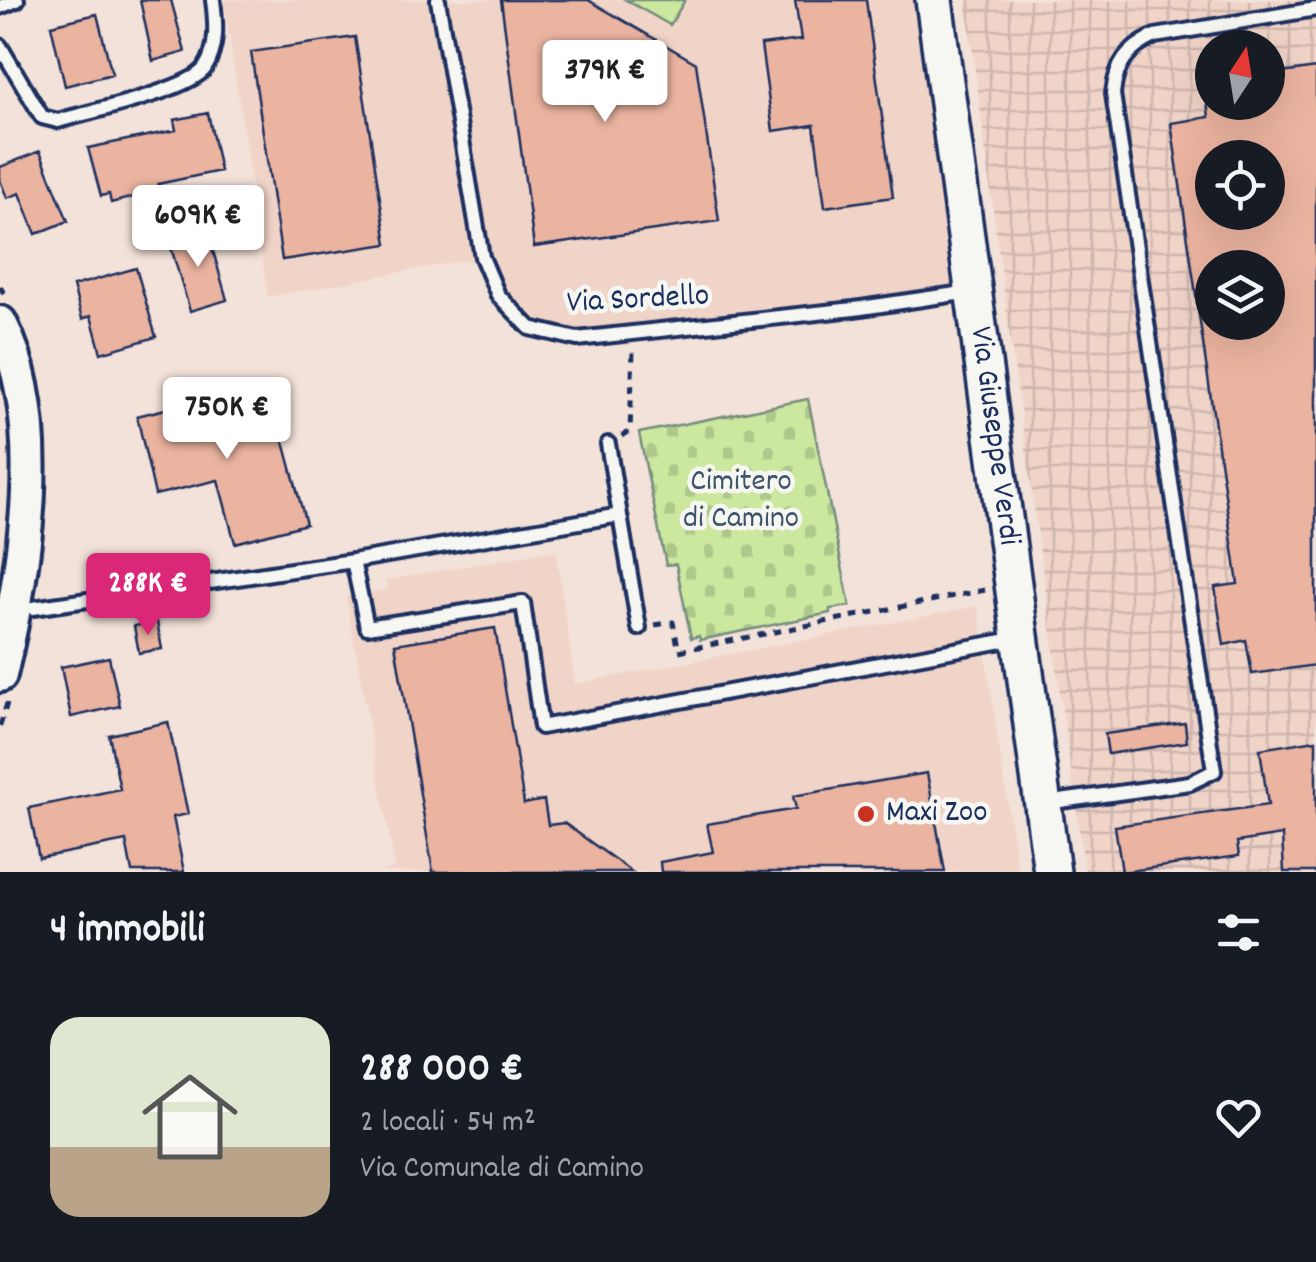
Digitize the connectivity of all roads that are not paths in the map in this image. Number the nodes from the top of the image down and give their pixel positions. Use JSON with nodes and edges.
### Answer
{"nodes":[{"id":1,"x":17,"y":0,"type":"edge"},
{"id":2,"x":213,"y":0,"type":"edge"},
{"id":3,"x":438,"y":0,"type":"edge"},
{"id":4,"x":934,"y":0,"type":"edge"},
{"id":5,"x":0,"y":7,"type":"edge"},
{"id":6,"x":1316,"y":9,"type":"edge"},
{"id":7,"x":0,"y":46,"type":"edge"},
{"id":8,"x":975,"y":292,"type":"junction"},
{"id":9,"x":0,"y":323,"type":"edge"},
{"id":10,"x":608,"y":444,"type":"road end"},
{"id":11,"x":620,"y":515,"type":"junction"},
{"id":12,"x":353,"y":561,"type":"junction"},
{"id":13,"x":33,"y":608,"type":"dead end"},
{"id":14,"x":639,"y":628,"type":"road end"},
{"id":15,"x":1019,"y":638,"type":"junction"},
{"id":16,"x":0,"y":675,"type":"edge"},
{"id":17,"x":1041,"y":804,"type":"junction"},
{"id":18,"x":1052,"y":872,"type":"edge"}],
"edges":[{"from":1,"to":5,"type":"lane"},
{"from":2,"to":7,"type":"lane"},
{"from":3,"to":8,"type":"lane","name":"Via Sordello"},
{"from":4,"to":8,"type":"main road","name":"Via Giuseppe Verdi"},
{"from":6,"to":17,"type":"lane"},
{"from":8,"to":15,"type":"main road","name":"Via Giuseppe Verdi"},
{"from":9,"to":16,"type":"street"},
{"from":10,"to":11,"type":"lane"},
{"from":11,"to":12,"type":"lane"},
{"from":11,"to":14,"type":"lane"},
{"from":12,"to":13,"type":"lane"},
{"from":12,"to":15,"type":"lane"},
{"from":15,"to":17,"type":"main road","name":"Via Giuseppe Verdi"},
{"from":17,"to":18,"type":"main road","name":"Via Giuseppe Verdi"}]}
